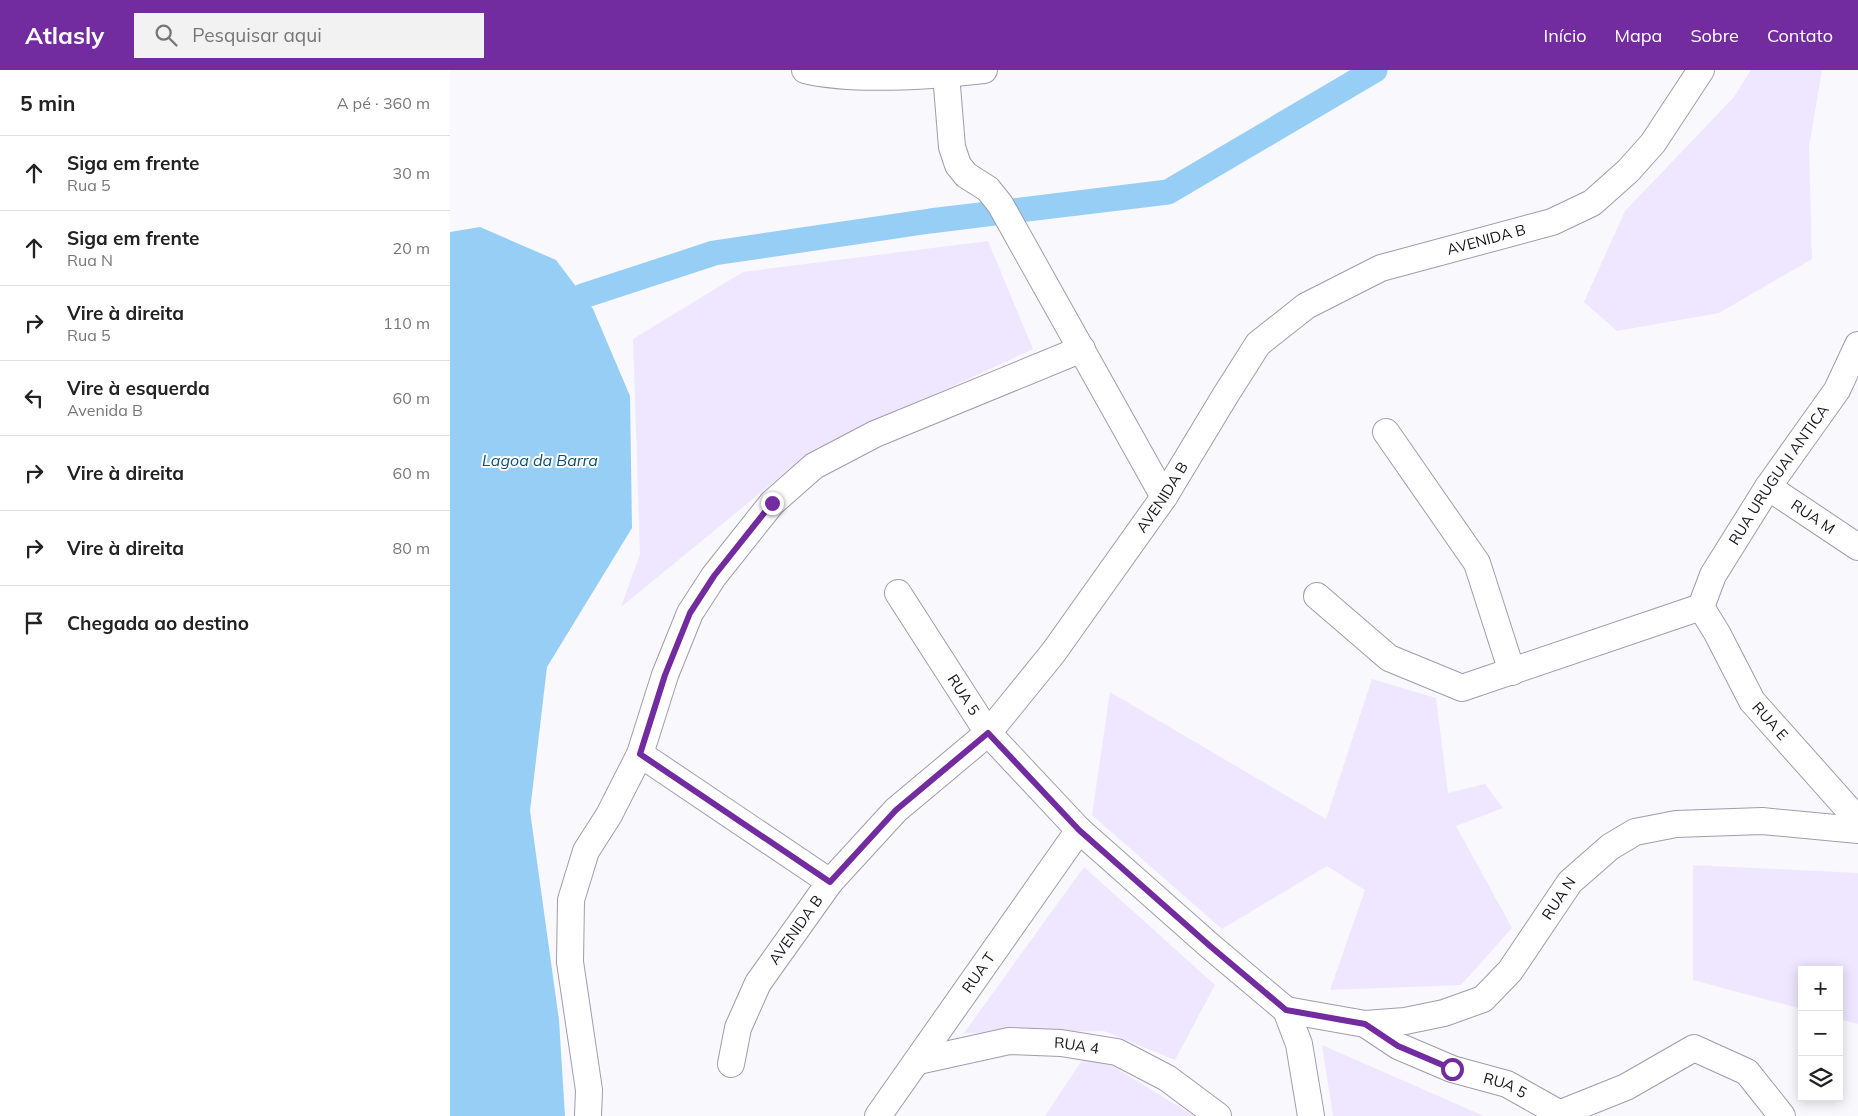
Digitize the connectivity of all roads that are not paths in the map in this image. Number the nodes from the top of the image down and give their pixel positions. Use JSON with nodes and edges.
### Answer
{"nodes":[{"id":1,"x":805,"y":70,"type":"edge"},
{"id":2,"x":984,"y":70,"type":"edge"},
{"id":3,"x":1701,"y":70,"type":"edge"},
{"id":4,"x":946,"y":74,"type":"junction"},
{"id":5,"x":1858,"y":345,"type":"edge"},
{"id":6,"x":1082,"y":349,"type":"junction"},
{"id":7,"x":1386,"y":432,"type":"dead end"},
{"id":8,"x":1768,"y":487,"type":"junction"},
{"id":9,"x":1164,"y":497,"type":"junction"},
{"id":10,"x":1858,"y":547,"type":"edge"},
{"id":11,"x":898,"y":593,"type":"dead end"},
{"id":12,"x":1317,"y":596,"type":"dead end"},
{"id":13,"x":1701,"y":607,"type":"junction"},
{"id":14,"x":1512,"y":672,"type":"junction"},
{"id":15,"x":988,"y":733,"type":"junction"},
{"id":16,"x":640,"y":754,"type":"junction"},
{"id":17,"x":1858,"y":820,"type":"edge"},
{"id":18,"x":1079,"y":830,"type":"junction"},
{"id":19,"x":1858,"y":830,"type":"edge"},
{"id":20,"x":830,"y":882,"type":"junction"},
{"id":21,"x":1286,"y":1010,"type":"junction"},
{"id":22,"x":1365,"y":1024,"type":"junction"},
{"id":23,"x":918,"y":1061,"type":"junction"},
{"id":24,"x":731,"y":1064,"type":"dead end"},
{"id":25,"x":1562,"y":1115,"type":"edge"},
{"id":26,"x":588,"y":1116,"type":"edge"},
{"id":27,"x":878,"y":1116,"type":"edge"},
{"id":28,"x":1217,"y":1116,"type":"edge"},
{"id":29,"x":1311,"y":1116,"type":"edge"},
{"id":30,"x":1782,"y":1116,"type":"edge"}],
"edges":[{"from":1,"to":4,"type":"street"},
{"from":2,"to":4,"type":"street"},
{"from":3,"to":9,"type":"street","name":"AVENIDA B"},
{"from":4,"to":6,"type":"street"},
{"from":5,"to":8,"type":"street","name":"RUA URUGUAI ANTICA"},
{"from":6,"to":9,"type":"street"},
{"from":6,"to":16,"type":"street"},
{"from":7,"to":14,"type":"street"},
{"from":8,"to":10,"type":"street","name":"RUA M"},
{"from":8,"to":13,"type":"street","name":"RUA URUGUAI ANTICA"},
{"from":9,"to":15,"type":"street","name":"AVENIDA B"},
{"from":11,"to":15,"type":"street","name":"RUA 5"},
{"from":12,"to":14,"type":"street"},
{"from":13,"to":14,"type":"street"},
{"from":13,"to":17,"type":"street","name":"RUA E"},
{"from":15,"to":18,"type":"street","name":"RUA 5"},
{"from":15,"to":20,"type":"street","name":"AVENIDA B"},
{"from":16,"to":20,"type":"street"},
{"from":16,"to":26,"type":"street"},
{"from":18,"to":21,"type":"street","name":"RUA 5"},
{"from":18,"to":23,"type":"street","name":"RUA T"},
{"from":19,"to":22,"type":"street","name":"RUA N"},
{"from":20,"to":24,"type":"street","name":"AVENIDA B"},
{"from":21,"to":22,"type":"street","name":"RUA N"},
{"from":21,"to":29,"type":"street"},
{"from":22,"to":25,"type":"street","name":"RUA 5"},
{"from":23,"to":27,"type":"street","name":"RUA T"},
{"from":23,"to":28,"type":"street","name":"RUA 4"},
{"from":25,"to":30,"type":"street"}]}
